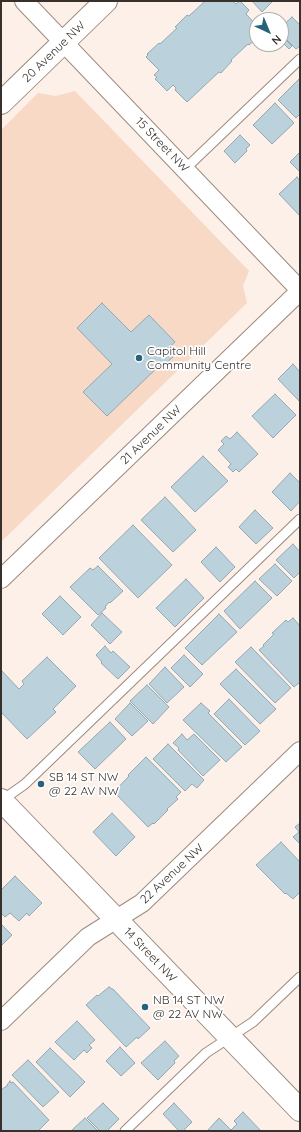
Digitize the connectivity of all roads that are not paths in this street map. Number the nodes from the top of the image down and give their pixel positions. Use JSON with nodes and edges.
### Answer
{"nodes":[{"id":1,"x":24,"y":1,"type":"edge"},
{"id":2,"x":106,"y":1,"type":"edge"},
{"id":3,"x":64,"y":42,"type":"junction"},
{"id":4,"x":300,"y":59,"type":"edge"},
{"id":5,"x":1,"y":103,"type":"edge"},
{"id":6,"x":185,"y":169,"type":"junction"},
{"id":7,"x":300,"y":290,"type":"edge"},
{"id":8,"x":300,"y":519,"type":"edge"},
{"id":9,"x":1,"y":579,"type":"edge"},
{"id":10,"x":300,"y":750,"type":"edge"},
{"id":11,"x":1,"y":801,"type":"edge"},
{"id":12,"x":116,"y":919,"type":"junction"},
{"id":13,"x":300,"y":977,"type":"edge"},
{"id":14,"x":1,"y":1021,"type":"edge"},
{"id":15,"x":230,"y":1038,"type":"junction"},
{"id":16,"x":300,"y":1110,"type":"edge"},
{"id":17,"x":125,"y":1131,"type":"edge"}],
"edges":[{"from":1,"to":3,"type":"street","name":"15 Street NW"},
{"from":2,"to":3,"type":"main road","name":"20 Avenue NW"},
{"from":3,"to":5,"type":"main road","name":"20 Avenue NW"},
{"from":3,"to":6,"type":"street","name":"15 Street NW"},
{"from":4,"to":6,"type":"lane"},
{"from":6,"to":7,"type":"street","name":"15 Street NW"},
{"from":7,"to":9,"type":"street","name":"21 Avenue NW"},
{"from":8,"to":11,"type":"lane"},
{"from":10,"to":12,"type":"street","name":"22 Avenue NW"},
{"from":11,"to":12,"type":"main road","name":"14 Street NW"},
{"from":12,"to":14,"type":"street","name":"22 Avenue NW"},
{"from":12,"to":15,"type":"main road","name":"14 Street NW"},
{"from":13,"to":15,"type":"lane"},
{"from":15,"to":16,"type":"main road","name":"14 Street NW"},
{"from":15,"to":17,"type":"lane"}]}
